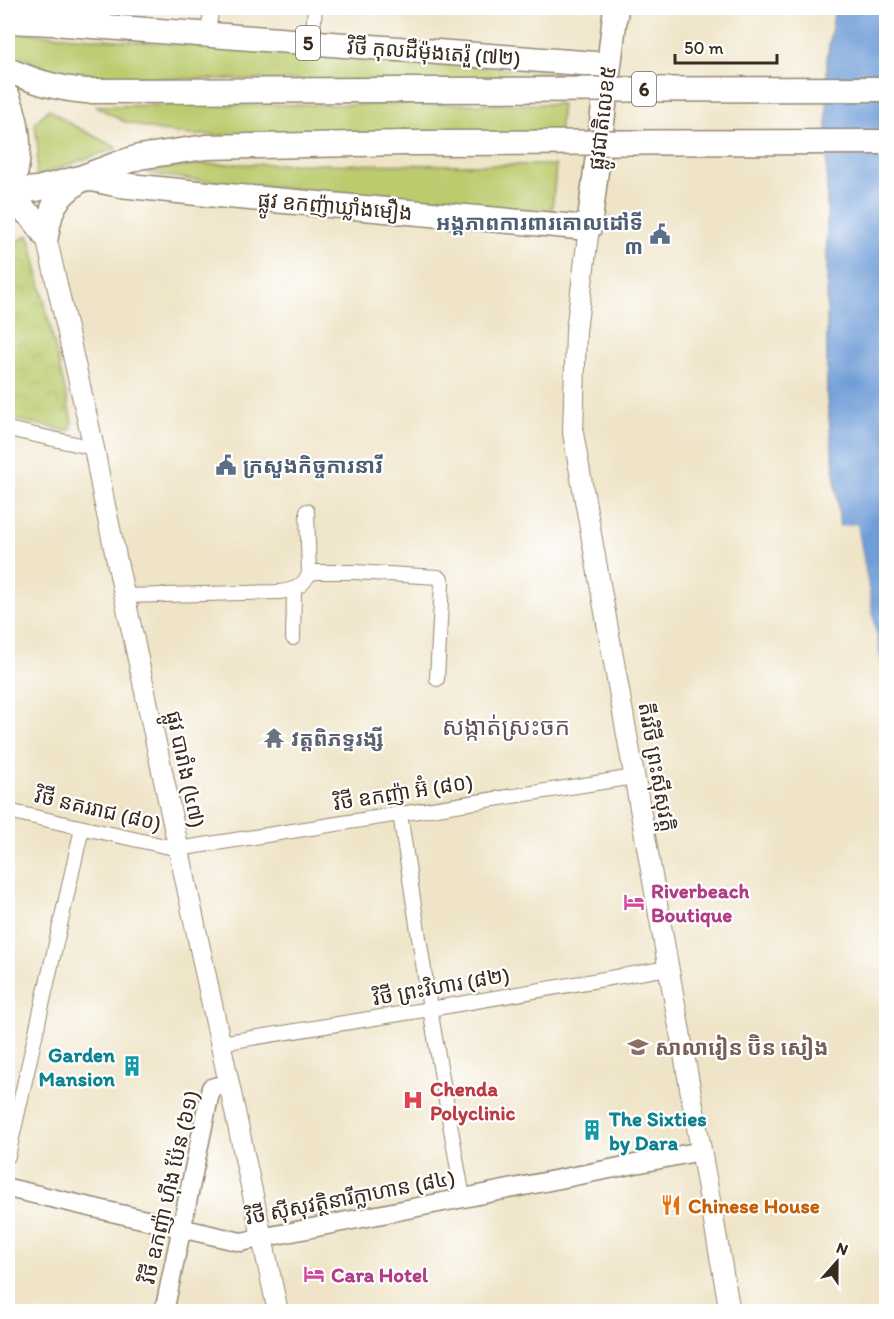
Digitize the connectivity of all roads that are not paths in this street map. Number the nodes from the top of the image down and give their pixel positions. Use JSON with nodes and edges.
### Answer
{"nodes":[{"id":1,"x":213,"y":8,"type":"edge"},
{"id":2,"x":315,"y":8,"type":"edge"},
{"id":3,"x":616,"y":8,"type":"edge"},
{"id":4,"x":55,"y":15,"type":"edge"},
{"id":5,"x":8,"y":21,"type":"edge"},
{"id":6,"x":207,"y":35,"type":"junction"},
{"id":7,"x":312,"y":43,"type":"junction"},
{"id":8,"x":609,"y":65,"type":"junction"},
{"id":9,"x":8,"y":70,"type":"edge"},
{"id":10,"x":886,"y":89,"type":"edge"},
{"id":11,"x":8,"y":98,"type":"edge"},
{"id":12,"x":886,"y":142,"type":"edge"},
{"id":13,"x":83,"y":177,"type":"junction"},
{"id":14,"x":8,"y":194,"type":"edge"},
{"id":15,"x":589,"y":228,"type":"junction"},
{"id":16,"x":46,"y":236,"type":"junction"},
{"id":17,"x":8,"y":429,"type":"edge"},
{"id":18,"x":94,"y":448,"type":"junction"},
{"id":19,"x":307,"y":511,"type":"dead end"},
{"id":20,"x":309,"y":574,"type":"junction"},
{"id":21,"x":294,"y":590,"type":"junction"},
{"id":22,"x":124,"y":596,"type":"junction"},
{"id":23,"x":293,"y":638,"type":"dead end"},
{"id":24,"x":437,"y":679,"type":"dead end"},
{"id":25,"x":634,"y":777,"type":"junction"},
{"id":26,"x":8,"y":810,"type":"edge"},
{"id":27,"x":400,"y":814,"type":"junction"},
{"id":28,"x":82,"y":828,"type":"junction"},
{"id":29,"x":178,"y":849,"type":"junction"},
{"id":30,"x":669,"y":968,"type":"junction"},
{"id":31,"x":430,"y":1009,"type":"junction"},
{"id":32,"x":220,"y":1043,"type":"junction"},
{"id":33,"x":229,"y":1083,"type":"junction"},
{"id":34,"x":701,"y":1151,"type":"junction"},
{"id":35,"x":8,"y":1156,"type":"edge"},
{"id":36,"x":8,"y":1188,"type":"edge"},
{"id":37,"x":462,"y":1198,"type":"junction"},
{"id":38,"x":182,"y":1228,"type":"junction"},
{"id":39,"x":262,"y":1238,"type":"junction"},
{"id":40,"x":164,"y":1311,"type":"edge"},
{"id":41,"x":278,"y":1311,"type":"edge"},
{"id":42,"x":730,"y":1311,"type":"edge"}],
"edges":[{"from":1,"to":6,"type":"street"},
{"from":2,"to":7,"type":"street"},
{"from":3,"to":8,"type":"highway","name":"ផ្លូវជាតិលេខ៥"},
{"from":4,"to":5,"type":"highway","name":"វិថី កុលដឺម៉ុងតេរ៉ួ (៧២)","number":"5"},
{"from":4,"to":6,"type":"highway","name":"វិថី កុលដឺម៉ុងតេរ៉ួ (៧២)","number":"5"},
{"from":6,"to":7,"type":"highway","name":"វិថី កុលដឺម៉ុងតេរ៉ួ (៧២)","number":"5"},
{"from":7,"to":8,"type":"highway","name":"វិថី កុលដឺម៉ុងតេរ៉ួ (៧២)","number":"5"},
{"from":8,"to":15,"type":"highway","name":"ផ្លូវជាតិលេខ៥"},
{"from":9,"to":10,"type":"highway","number":"6","bridge":true},
{"from":11,"to":14,"type":"highway"},
{"from":12,"to":13,"type":"highway","bridge":true},
{"from":13,"to":14,"type":"highway"},
{"from":13,"to":15,"type":"highway","name":"ផ្លូវ ឧកញ៉ាឃ្លាំងមឿង"},
{"from":13,"to":16,"type":"highway"},
{"from":14,"to":16,"type":"highway"},
{"from":15,"to":25,"type":"main road","name":"តីរវិថី ព្រះស៊ីសុវត្តិ"},
{"from":16,"to":18,"type":"main road","name":"ផ្លូវ បារាំង (៤៧)"},
{"from":17,"to":18,"type":"street"},
{"from":18,"to":22,"type":"main road","name":"ផ្លូវ បារាំង (៤៧)"},
{"from":19,"to":20,"type":"street"},
{"from":20,"to":21,"type":"street"},
{"from":20,"to":24,"type":"street"},
{"from":21,"to":22,"type":"street"},
{"from":21,"to":23,"type":"street"},
{"from":22,"to":29,"type":"main road","name":"ផ្លូវ បារាំង (៤៧)"},
{"from":25,"to":27,"type":"street","name":"វិថី ឧកញ៉ា អ៊ំ (៨០)"},
{"from":25,"to":30,"type":"main road","name":"តីរវិថី ព្រះស៊ីសុវត្តិ"},
{"from":26,"to":28,"type":"street","name":"វិថី នគររាជ (៨០)"},
{"from":27,"to":29,"type":"street","name":"វិថី ឧកញ៉ា អ៊ំ (៨០)"},
{"from":27,"to":31,"type":"street"},
{"from":28,"to":29,"type":"street","name":"វិថី នគររាជ (៨០)"},
{"from":28,"to":35,"type":"street"},
{"from":29,"to":32,"type":"main road","name":"ផ្លូវ បារាំង (៤៧)"},
{"from":30,"to":31,"type":"street","name":"វិថី ព្រះវិហារ (៨២)"},
{"from":30,"to":34,"type":"main road","name":"តីរវិថី ព្រះស៊ីសុវត្តិ"},
{"from":31,"to":32,"type":"street","name":"វិថី ព្រះវិហារ (៨២)"},
{"from":31,"to":37,"type":"street"},
{"from":32,"to":33,"type":"main road","name":"ផ្លូវ បារាំង (៤៧)"},
{"from":33,"to":38,"type":"street","name":"វិថី ឧកញ៉ា ហ៊ីង ប៉ែន (៦១)"},
{"from":33,"to":39,"type":"main road","name":"ផ្លូវ បារាំង (៤៧)"},
{"from":34,"to":37,"type":"street","name":"វិថី ស៊ីសុវត្ថិនារីក្លាហាន (៨៤)"},
{"from":34,"to":42,"type":"main road","name":"តីរវិថី ព្រះស៊ីសុវត្តិ"},
{"from":36,"to":38,"type":"street","name":"វិថី ស៊ីសុវត្ថិនារីក្លាហាន (៨៤)"},
{"from":37,"to":39,"type":"street","name":"វិថី ស៊ីសុវត្ថិនារីក្លាហាន (៨៤)"},
{"from":38,"to":39,"type":"street","name":"វិថី ស៊ីសុវត្ថិនារីក្លាហាន (៨៤)"},
{"from":38,"to":40,"type":"street","name":"វិថី ឧកញ៉ា ហ៊ីង ប៉ែន (៦១)"},
{"from":39,"to":41,"type":"main road","name":"ផ្លូវ បារាំង (៤៧)"}]}
